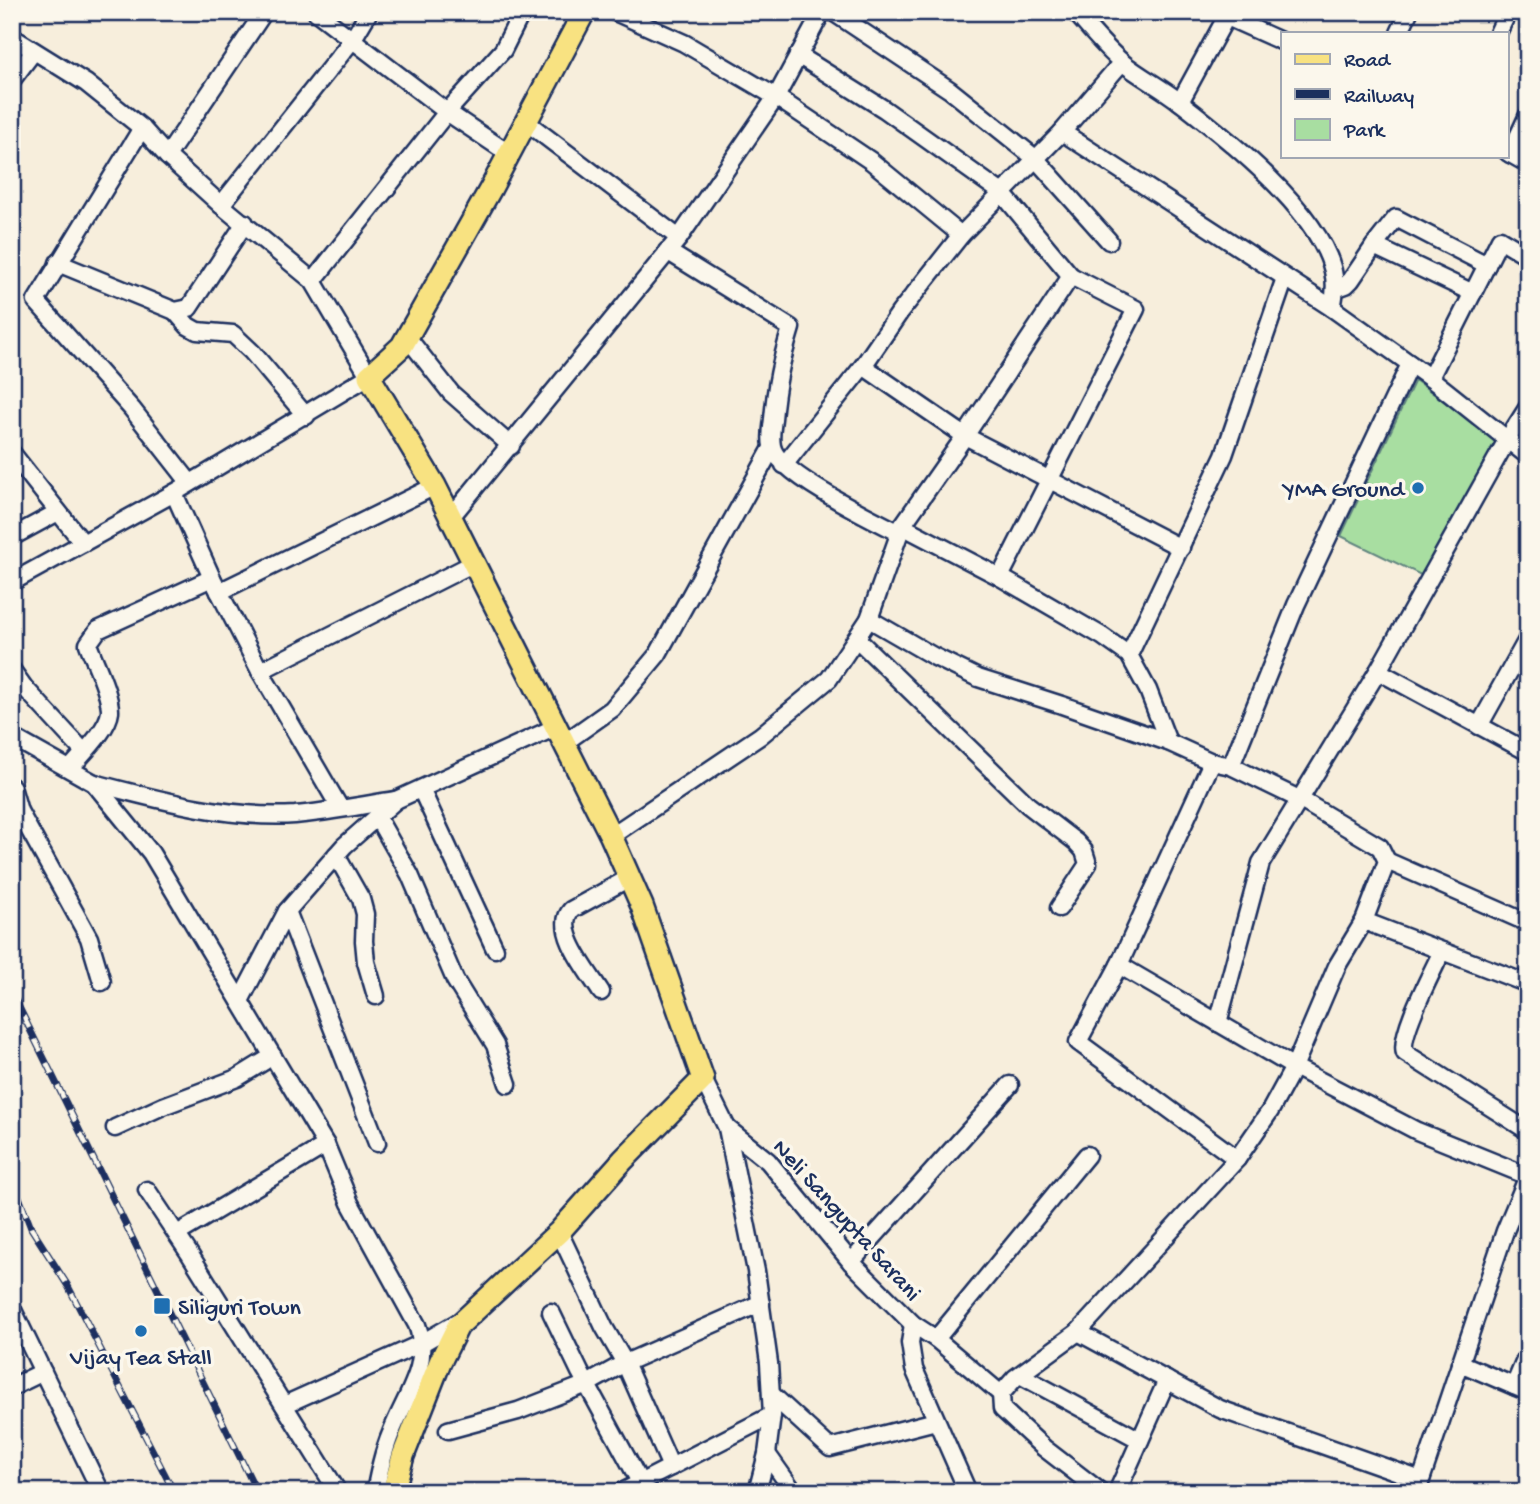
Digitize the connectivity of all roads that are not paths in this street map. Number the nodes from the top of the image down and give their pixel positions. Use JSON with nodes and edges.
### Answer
{"nodes":[{"id":1,"x":264,"y":12,"type":"edge"},
{"id":2,"x":316,"y":12,"type":"edge"},
{"id":3,"x":369,"y":12,"type":"edge"},
{"id":4,"x":522,"y":12,"type":"edge"},
{"id":5,"x":583,"y":12,"type":"edge"},
{"id":6,"x":615,"y":12,"type":"edge"},
{"id":7,"x":822,"y":12,"type":"edge"},
{"id":8,"x":833,"y":12,"type":"edge"},
{"id":9,"x":1075,"y":12,"type":"edge"},
{"id":10,"x":1409,"y":12,"type":"edge"},
{"id":11,"x":1508,"y":12,"type":"edge"},
{"id":12,"x":1228,"y":15,"type":"edge"},
{"id":13,"x":1399,"y":32,"type":"edge"},
{"id":14,"x":1498,"y":32,"type":"edge"},
{"id":15,"x":12,"y":37,"type":"edge"},
{"id":16,"x":353,"y":39,"type":"junction"},
{"id":17,"x":1281,"y":41,"type":"edge"},
{"id":18,"x":34,"y":51,"type":"junction"},
{"id":19,"x":798,"y":55,"type":"junction"},
{"id":20,"x":1122,"y":62,"type":"junction"},
{"id":21,"x":12,"y":80,"type":"edge"},
{"id":22,"x":776,"y":97,"type":"junction"},
{"id":23,"x":1180,"y":102,"type":"junction"},
{"id":24,"x":447,"y":112,"type":"junction"},
{"id":25,"x":1528,"y":115,"type":"edge"},
{"id":26,"x":525,"y":121,"type":"junction"},
{"id":27,"x":142,"y":128,"type":"junction"},
{"id":28,"x":1062,"y":132,"type":"junction"},
{"id":29,"x":508,"y":153,"type":"junction"},
{"id":30,"x":1508,"y":153,"type":"edge"},
{"id":31,"x":167,"y":156,"type":"junction"},
{"id":32,"x":1035,"y":158,"type":"junction"},
{"id":33,"x":1528,"y":163,"type":"edge"},
{"id":34,"x":1002,"y":193,"type":"junction"},
{"id":35,"x":221,"y":205,"type":"junction"},
{"id":36,"x":245,"y":223,"type":"junction"},
{"id":37,"x":961,"y":235,"type":"junction"},
{"id":38,"x":679,"y":237,"type":"junction"},
{"id":39,"x":1109,"y":241,"type":"dead end"},
{"id":40,"x":1374,"y":246,"type":"junction"},
{"id":41,"x":667,"y":251,"type":"junction"},
{"id":42,"x":1528,"y":256,"type":"edge"},
{"id":43,"x":58,"y":263,"type":"junction"},
{"id":44,"x":1487,"y":265,"type":"junction"},
{"id":45,"x":1071,"y":276,"type":"junction"},
{"id":46,"x":1285,"y":278,"type":"junction"},
{"id":47,"x":313,"y":281,"type":"junction"},
{"id":48,"x":1335,"y":289,"type":"junction"},
{"id":49,"x":1473,"y":293,"type":"junction"},
{"id":50,"x":1332,"y":307,"type":"junction"},
{"id":51,"x":174,"y":311,"type":"junction"},
{"id":52,"x":407,"y":337,"type":"junction"},
{"id":53,"x":1410,"y":364,"type":"junction"},
{"id":54,"x":863,"y":366,"type":"junction"},
{"id":55,"x":369,"y":376,"type":"junction"},
{"id":56,"x":1430,"y":378,"type":"junction"},
{"id":57,"x":1528,"y":407,"type":"edge"},
{"id":58,"x":306,"y":416,"type":"junction"},
{"id":59,"x":965,"y":436,"type":"junction"},
{"id":60,"x":1507,"y":440,"type":"junction"},
{"id":61,"x":511,"y":446,"type":"junction"},
{"id":62,"x":772,"y":448,"type":"junction"},
{"id":63,"x":12,"y":453,"type":"edge"},
{"id":64,"x":1528,"y":456,"type":"edge"},
{"id":65,"x":784,"y":465,"type":"junction"},
{"id":66,"x":1048,"y":481,"type":"junction"},
{"id":67,"x":190,"y":483,"type":"junction"},
{"id":68,"x":435,"y":486,"type":"junction"},
{"id":69,"x":174,"y":493,"type":"junction"},
{"id":70,"x":58,"y":512,"type":"junction"},
{"id":71,"x":451,"y":517,"type":"junction"},
{"id":72,"x":901,"y":529,"type":"junction"},
{"id":73,"x":12,"y":537,"type":"edge"},
{"id":74,"x":83,"y":543,"type":"junction"},
{"id":75,"x":1181,"y":548,"type":"junction"},
{"id":76,"x":474,"y":563,"type":"junction"},
{"id":77,"x":1000,"y":578,"type":"junction"},
{"id":78,"x":12,"y":582,"type":"edge"},
{"id":79,"x":215,"y":585,"type":"junction"},
{"id":80,"x":869,"y":619,"type":"junction"},
{"id":81,"x":1528,"y":638,"type":"edge"},
{"id":82,"x":857,"y":639,"type":"junction"},
{"id":83,"x":1129,"y":656,"type":"junction"},
{"id":84,"x":12,"y":670,"type":"edge"},
{"id":85,"x":260,"y":671,"type":"junction"},
{"id":86,"x":1378,"y":671,"type":"junction"},
{"id":87,"x":1479,"y":726,"type":"junction"},
{"id":88,"x":560,"y":735,"type":"junction"},
{"id":89,"x":12,"y":737,"type":"edge"},
{"id":90,"x":1168,"y":742,"type":"junction"},
{"id":91,"x":84,"y":752,"type":"junction"},
{"id":92,"x":1528,"y":752,"type":"edge"},
{"id":93,"x":1212,"y":762,"type":"junction"},
{"id":94,"x":1231,"y":766,"type":"junction"},
{"id":95,"x":70,"y":769,"type":"junction"},
{"id":96,"x":94,"y":783,"type":"junction"},
{"id":97,"x":12,"y":787,"type":"edge"},
{"id":98,"x":421,"y":789,"type":"junction"},
{"id":99,"x":396,"y":800,"type":"junction"},
{"id":100,"x":1301,"y":800,"type":"junction"},
{"id":101,"x":340,"y":808,"type":"junction"},
{"id":102,"x":377,"y":817,"type":"junction"},
{"id":103,"x":611,"y":836,"type":"junction"},
{"id":104,"x":336,"y":855,"type":"junction"},
{"id":105,"x":1387,"y":861,"type":"junction"},
{"id":106,"x":629,"y":878,"type":"junction"},
{"id":107,"x":1059,"y":908,"type":"dead end"},
{"id":108,"x":287,"y":911,"type":"junction"},
{"id":109,"x":1364,"y":921,"type":"junction"},
{"id":110,"x":1528,"y":923,"type":"edge"},
{"id":111,"x":495,"y":949,"type":"dead end"},
{"id":112,"x":1442,"y":951,"type":"junction"},
{"id":113,"x":1119,"y":965,"type":"junction"},
{"id":114,"x":102,"y":982,"type":"dead end"},
{"id":115,"x":1528,"y":984,"type":"edge"},
{"id":116,"x":601,"y":992,"type":"dead end"},
{"id":117,"x":376,"y":996,"type":"dead end"},
{"id":118,"x":240,"y":1001,"type":"junction"},
{"id":119,"x":1218,"y":1023,"type":"junction"},
{"id":120,"x":273,"y":1056,"type":"junction"},
{"id":121,"x":1294,"y":1067,"type":"junction"},
{"id":122,"x":703,"y":1079,"type":"junction"},
{"id":123,"x":508,"y":1084,"type":"dead end"},
{"id":124,"x":1010,"y":1085,"type":"dead end"},
{"id":125,"x":115,"y":1128,"type":"dead end"},
{"id":126,"x":727,"y":1128,"type":"junction"},
{"id":127,"x":1528,"y":1131,"type":"edge"},
{"id":128,"x":377,"y":1143,"type":"dead end"},
{"id":129,"x":326,"y":1145,"type":"junction"},
{"id":130,"x":1087,"y":1155,"type":"dead end"},
{"id":131,"x":1237,"y":1159,"type":"junction"},
{"id":132,"x":147,"y":1190,"type":"dead end"},
{"id":133,"x":559,"y":1232,"type":"junction"},
{"id":134,"x":177,"y":1234,"type":"junction"},
{"id":135,"x":851,"y":1262,"type":"junction"},
{"id":136,"x":761,"y":1303,"type":"junction"},
{"id":137,"x":12,"y":1308,"type":"edge"},
{"id":138,"x":551,"y":1312,"type":"dead end"},
{"id":139,"x":462,"y":1320,"type":"junction"},
{"id":140,"x":913,"y":1324,"type":"junction"},
{"id":141,"x":1078,"y":1332,"type":"junction"},
{"id":142,"x":936,"y":1339,"type":"junction"},
{"id":143,"x":422,"y":1343,"type":"junction"},
{"id":144,"x":1528,"y":1353,"type":"edge"},
{"id":145,"x":625,"y":1363,"type":"junction"},
{"id":146,"x":1460,"y":1363,"type":"junction"},
{"id":147,"x":43,"y":1372,"type":"junction"},
{"id":148,"x":1020,"y":1375,"type":"junction"},
{"id":149,"x":1167,"y":1380,"type":"junction"},
{"id":150,"x":587,"y":1384,"type":"junction"},
{"id":151,"x":12,"y":1388,"type":"edge"},
{"id":152,"x":1521,"y":1389,"type":"edge"},
{"id":153,"x":771,"y":1394,"type":"junction"},
{"id":154,"x":1001,"y":1394,"type":"junction"},
{"id":155,"x":284,"y":1405,"type":"junction"},
{"id":156,"x":772,"y":1415,"type":"junction"},
{"id":157,"x":936,"y":1421,"type":"junction"},
{"id":158,"x":448,"y":1430,"type":"dead end"},
{"id":159,"x":1140,"y":1440,"type":"junction"},
{"id":160,"x":767,"y":1454,"type":"junction"},
{"id":161,"x":671,"y":1466,"type":"junction"},
{"id":162,"x":640,"y":1482,"type":"junction"},
{"id":163,"x":1419,"y":1486,"type":"edge"},
{"id":164,"x":102,"y":1492,"type":"edge"},
{"id":165,"x":338,"y":1492,"type":"edge"},
{"id":166,"x":375,"y":1492,"type":"edge"},
{"id":167,"x":393,"y":1492,"type":"edge"},
{"id":168,"x":622,"y":1492,"type":"edge"},
{"id":169,"x":757,"y":1492,"type":"edge"},
{"id":170,"x":793,"y":1492,"type":"edge"},
{"id":171,"x":968,"y":1492,"type":"edge"},
{"id":172,"x":1101,"y":1492,"type":"edge"},
{"id":173,"x":1117,"y":1492,"type":"edge"}],
"edges":[{"from":1,"to":31,"type":"street"},
{"from":2,"to":16,"type":"street"},
{"from":3,"to":16,"type":"street"},
{"from":4,"to":24,"type":"street"},
{"from":5,"to":26,"type":"main road"},
{"from":6,"to":22,"type":"street"},
{"from":7,"to":19,"type":"street"},
{"from":8,"to":32,"type":"street"},
{"from":9,"to":20,"type":"street"},
{"from":10,"to":13,"type":"street"},
{"from":11,"to":14,"type":"street"},
{"from":12,"to":17,"type":"street"},
{"from":12,"to":23,"type":"street"},
{"from":15,"to":18,"type":"street"},
{"from":16,"to":24,"type":"street"},
{"from":16,"to":35,"type":"street"},
{"from":18,"to":21,"type":"street"},
{"from":18,"to":27,"type":"street"},
{"from":19,"to":22,"type":"street"},
{"from":19,"to":34,"type":"street"},
{"from":20,"to":23,"type":"street"},
{"from":20,"to":28,"type":"street"},
{"from":22,"to":37,"type":"street"},
{"from":22,"to":38,"type":"street"},
{"from":23,"to":48,"type":"street"},
{"from":24,"to":29,"type":"street"},
{"from":24,"to":47,"type":"street"},
{"from":25,"to":30,"type":"street"},
{"from":26,"to":29,"type":"main road"},
{"from":26,"to":38,"type":"street"},
{"from":27,"to":31,"type":"street"},
{"from":27,"to":43,"type":"street"},
{"from":28,"to":32,"type":"street"},
{"from":28,"to":46,"type":"street"},
{"from":29,"to":52,"type":"main road"},
{"from":30,"to":33,"type":"street"},
{"from":31,"to":35,"type":"street"},
{"from":32,"to":34,"type":"street"},
{"from":32,"to":39,"type":"street"},
{"from":34,"to":37,"type":"street"},
{"from":34,"to":45,"type":"street"},
{"from":35,"to":36,"type":"street"},
{"from":36,"to":47,"type":"street"},
{"from":36,"to":51,"type":"street"},
{"from":37,"to":54,"type":"street"},
{"from":38,"to":41,"type":"street"},
{"from":40,"to":44,"type":"street"},
{"from":40,"to":48,"type":"street"},
{"from":40,"to":49,"type":"street"},
{"from":41,"to":61,"type":"street"},
{"from":41,"to":62,"type":"street"},
{"from":42,"to":44,"type":"street"},
{"from":43,"to":51,"type":"street"},
{"from":43,"to":67,"type":"street"},
{"from":44,"to":49,"type":"street"},
{"from":45,"to":59,"type":"street"},
{"from":45,"to":66,"type":"street"},
{"from":46,"to":50,"type":"street"},
{"from":46,"to":75,"type":"street"},
{"from":47,"to":55,"type":"street"},
{"from":48,"to":50,"type":"street"},
{"from":49,"to":56,"type":"street"},
{"from":50,"to":53,"type":"street"},
{"from":51,"to":58,"type":"street"},
{"from":52,"to":55,"type":"main road"},
{"from":52,"to":61,"type":"street"},
{"from":53,"to":56,"type":"street"},
{"from":53,"to":94,"type":"street"},
{"from":54,"to":59,"type":"street"},
{"from":54,"to":65,"type":"street"},
{"from":55,"to":58,"type":"street"},
{"from":55,"to":68,"type":"main road"},
{"from":56,"to":60,"type":"street"},
{"from":57,"to":60,"type":"street"},
{"from":58,"to":67,"type":"street"},
{"from":59,"to":66,"type":"street"},
{"from":59,"to":72,"type":"street"},
{"from":60,"to":64,"type":"street"},
{"from":60,"to":86,"type":"street"},
{"from":61,"to":71,"type":"street"},
{"from":62,"to":65,"type":"street"},
{"from":62,"to":88,"type":"street"},
{"from":63,"to":70,"type":"street"},
{"from":65,"to":72,"type":"street"},
{"from":66,"to":75,"type":"street"},
{"from":66,"to":77,"type":"street"},
{"from":67,"to":69,"type":"street"},
{"from":68,"to":71,"type":"main road"},
{"from":68,"to":79,"type":"street"},
{"from":69,"to":74,"type":"street"},
{"from":69,"to":79,"type":"street"},
{"from":70,"to":73,"type":"street"},
{"from":70,"to":74,"type":"street"},
{"from":71,"to":76,"type":"main road"},
{"from":72,"to":77,"type":"street"},
{"from":72,"to":80,"type":"street"},
{"from":74,"to":78,"type":"street"},
{"from":75,"to":83,"type":"street"},
{"from":76,"to":85,"type":"street"},
{"from":76,"to":88,"type":"main road"},
{"from":77,"to":83,"type":"street"},
{"from":79,"to":85,"type":"street"},
{"from":79,"to":91,"type":"street"},
{"from":80,"to":82,"type":"street"},
{"from":80,"to":90,"type":"street"},
{"from":81,"to":87,"type":"street"},
{"from":82,"to":103,"type":"street"},
{"from":82,"to":107,"type":"street"},
{"from":83,"to":90,"type":"street"},
{"from":84,"to":91,"type":"street"},
{"from":85,"to":101,"type":"street"},
{"from":86,"to":87,"type":"street"},
{"from":86,"to":100,"type":"street"},
{"from":87,"to":92,"type":"street"},
{"from":88,"to":98,"type":"street"},
{"from":88,"to":103,"type":"main road"},
{"from":89,"to":95,"type":"street"},
{"from":90,"to":93,"type":"street"},
{"from":91,"to":95,"type":"street"},
{"from":93,"to":94,"type":"street"},
{"from":93,"to":113,"type":"street"},
{"from":94,"to":100,"type":"street"},
{"from":95,"to":96,"type":"street"},
{"from":96,"to":101,"type":"street"},
{"from":96,"to":118,"type":"street"},
{"from":97,"to":114,"type":"street"},
{"from":98,"to":99,"type":"street"},
{"from":98,"to":111,"type":"street"},
{"from":99,"to":101,"type":"street"},
{"from":99,"to":102,"type":"street"},
{"from":100,"to":105,"type":"street"},
{"from":100,"to":119,"type":"street"},
{"from":102,"to":104,"type":"street"},
{"from":102,"to":123,"type":"street"},
{"from":103,"to":106,"type":"main road"},
{"from":104,"to":108,"type":"street"},
{"from":104,"to":117,"type":"street"},
{"from":105,"to":109,"type":"street"},
{"from":105,"to":110,"type":"street"},
{"from":106,"to":116,"type":"street"},
{"from":106,"to":122,"type":"main road"},
{"from":108,"to":118,"type":"street"},
{"from":108,"to":128,"type":"street"},
{"from":109,"to":112,"type":"street"},
{"from":109,"to":121,"type":"street"},
{"from":112,"to":115,"type":"street"},
{"from":112,"to":127,"type":"street"},
{"from":113,"to":119,"type":"street"},
{"from":113,"to":131,"type":"street"},
{"from":118,"to":120,"type":"street"},
{"from":119,"to":121,"type":"street"},
{"from":120,"to":125,"type":"street"},
{"from":120,"to":129,"type":"street"},
{"from":121,"to":131,"type":"street"},
{"from":121,"to":146,"type":"street"},
{"from":122,"to":126,"type":"street"},
{"from":122,"to":133,"type":"main road"},
{"from":124,"to":135,"type":"street"},
{"from":126,"to":135,"type":"street","name":"Neli Sangupta Sarani"},
{"from":126,"to":136,"type":"street"},
{"from":129,"to":134,"type":"street"},
{"from":129,"to":143,"type":"street"},
{"from":130,"to":142,"type":"street"},
{"from":131,"to":141,"type":"street"},
{"from":132,"to":134,"type":"street"},
{"from":133,"to":139,"type":"main road"},
{"from":133,"to":145,"type":"street"},
{"from":134,"to":155,"type":"street"},
{"from":135,"to":140,"type":"street","name":"Neli Sangupta Sarani"},
{"from":136,"to":145,"type":"street"},
{"from":136,"to":153,"type":"street"},
{"from":137,"to":147,"type":"street"},
{"from":138,"to":150,"type":"street"},
{"from":139,"to":143,"type":"street"},
{"from":139,"to":167,"type":"main road"},
{"from":140,"to":142,"type":"street","name":"Neli Sangupta Sarani"},
{"from":140,"to":157,"type":"street"},
{"from":141,"to":148,"type":"street"},
{"from":141,"to":149,"type":"street"},
{"from":142,"to":154,"type":"street","name":"Neli Sangupta Sarani"},
{"from":143,"to":155,"type":"street"},
{"from":143,"to":166,"type":"street"},
{"from":144,"to":152,"type":"street"},
{"from":145,"to":150,"type":"street"},
{"from":145,"to":161,"type":"street"},
{"from":146,"to":152,"type":"street"},
{"from":146,"to":163,"type":"street"},
{"from":147,"to":151,"type":"street"},
{"from":147,"to":164,"type":"street"},
{"from":148,"to":154,"type":"street"},
{"from":148,"to":159,"type":"street"},
{"from":149,"to":159,"type":"street"},
{"from":149,"to":163,"type":"street"},
{"from":150,"to":158,"type":"street"},
{"from":150,"to":162,"type":"street"},
{"from":153,"to":156,"type":"street"},
{"from":153,"to":157,"type":"street"},
{"from":154,"to":172,"type":"street"},
{"from":155,"to":165,"type":"street"},
{"from":156,"to":160,"type":"street"},
{"from":156,"to":161,"type":"street"},
{"from":157,"to":171,"type":"street"},
{"from":159,"to":173,"type":"street"},
{"from":160,"to":169,"type":"street"},
{"from":160,"to":170,"type":"street"},
{"from":161,"to":162,"type":"street"},
{"from":162,"to":168,"type":"street"}]}
